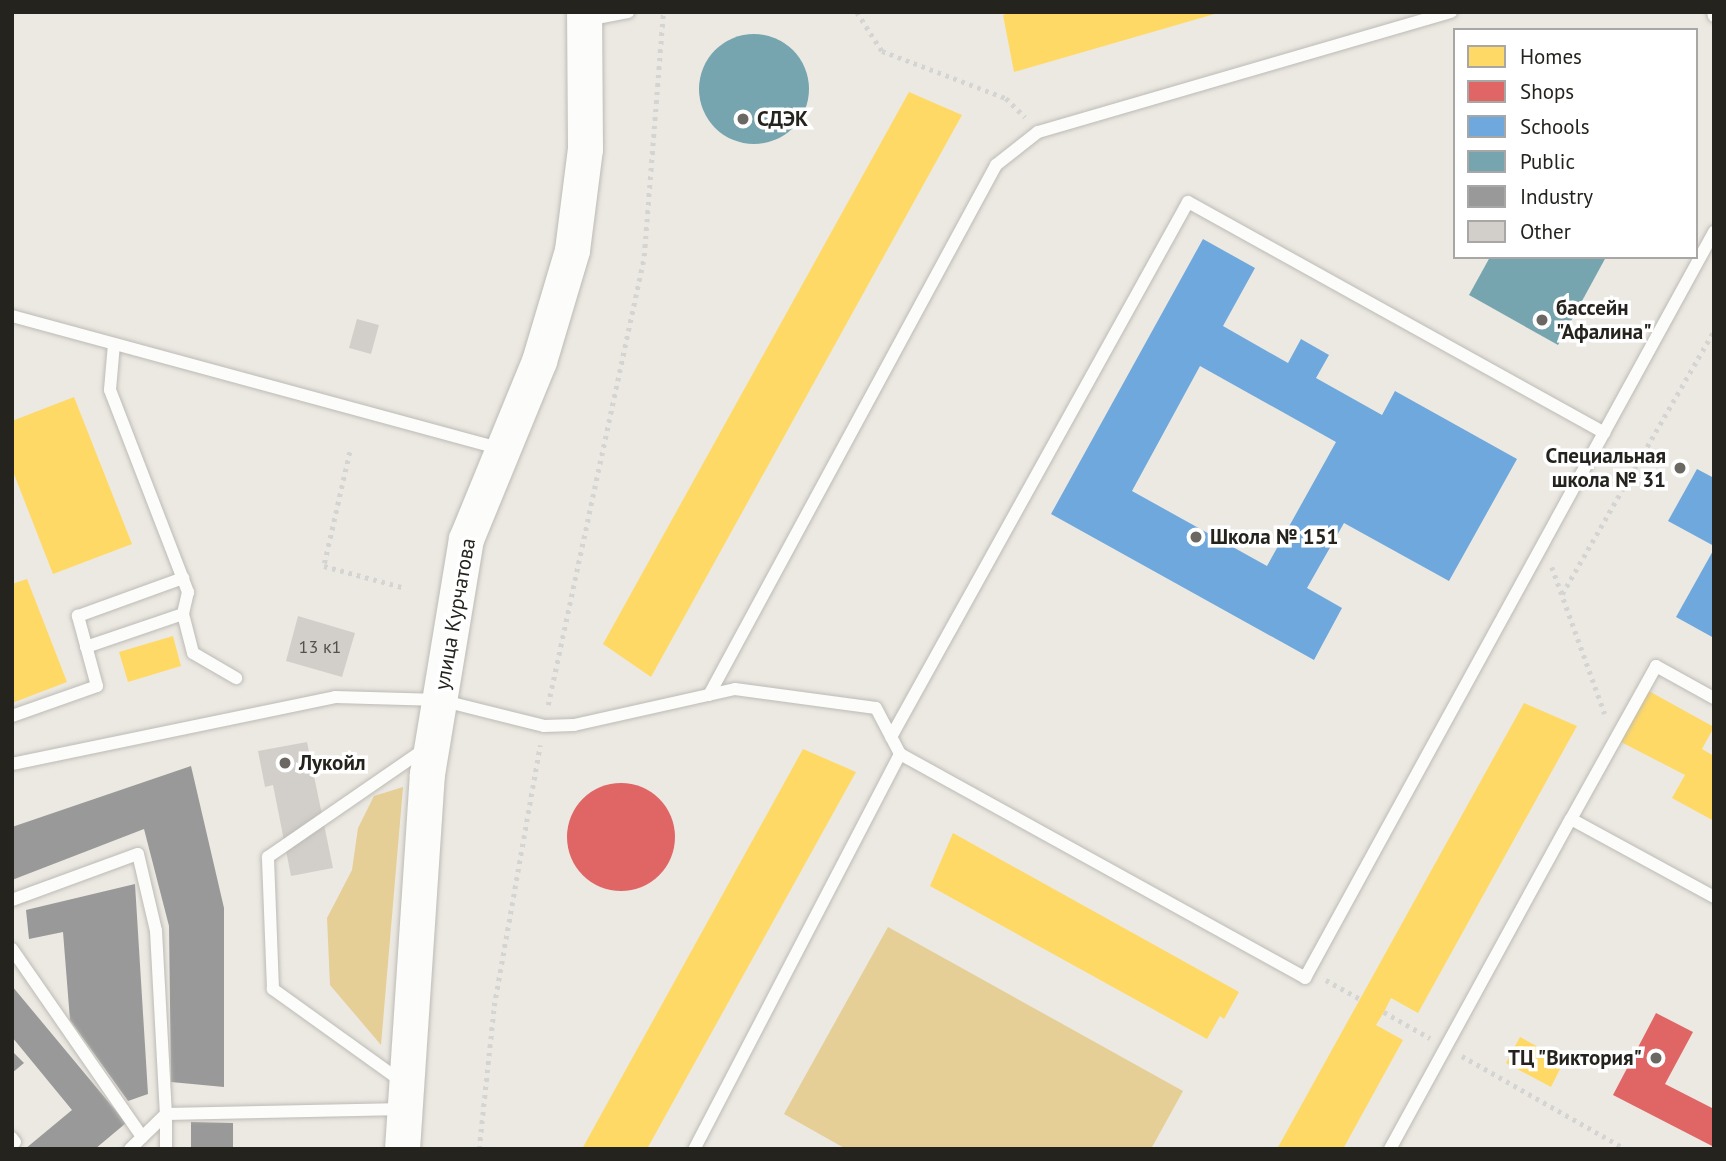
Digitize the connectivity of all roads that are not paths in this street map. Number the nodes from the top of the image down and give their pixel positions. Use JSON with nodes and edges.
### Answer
{"nodes":[{"id":1,"x":628,"y":12,"type":"edge"},
{"id":2,"x":1451,"y":12,"type":"edge"},
{"id":3,"x":584,"y":17,"type":"edge"},
{"id":4,"x":1714,"y":232,"type":"edge"},
{"id":5,"x":12,"y":316,"type":"edge"},
{"id":6,"x":114,"y":344,"type":"junction"},
{"id":7,"x":1604,"y":433,"type":"junction"},
{"id":8,"x":503,"y":449,"type":"junction"},
{"id":9,"x":183,"y":578,"type":"junction"},
{"id":10,"x":183,"y":614,"type":"junction"},
{"id":11,"x":86,"y":647,"type":"junction"},
{"id":12,"x":236,"y":678,"type":"dead end"},
{"id":13,"x":709,"y":695,"type":"junction"},
{"id":14,"x":1714,"y":698,"type":"edge"},
{"id":15,"x":440,"y":700,"type":"junction"},
{"id":16,"x":12,"y":716,"type":"edge"},
{"id":17,"x":891,"y":737,"type":"junction"},
{"id":18,"x":432,"y":744,"type":"junction"},
{"id":19,"x":900,"y":754,"type":"junction"},
{"id":20,"x":12,"y":764,"type":"edge"},
{"id":21,"x":1572,"y":819,"type":"junction"},
{"id":22,"x":1714,"y":897,"type":"edge"},
{"id":23,"x":12,"y":900,"type":"edge"},
{"id":24,"x":12,"y":949,"type":"edge"},
{"id":25,"x":404,"y":1096,"type":"junction"},
{"id":26,"x":166,"y":1114,"type":"junction"},
{"id":27,"x":142,"y":1137,"type":"junction"},
{"id":28,"x":130,"y":1149,"type":"edge"},
{"id":29,"x":166,"y":1149,"type":"edge"},
{"id":30,"x":402,"y":1149,"type":"edge"},
{"id":31,"x":694,"y":1149,"type":"edge"},
{"id":32,"x":1390,"y":1149,"type":"edge"}],
"edges":[{"from":1,"to":3,"type":"lane"},
{"from":2,"to":13,"type":"lane"},
{"from":3,"to":8,"type":"main road","name":"улица Курчатова"},
{"from":4,"to":7,"type":"lane"},
{"from":5,"to":6,"type":"lane"},
{"from":6,"to":8,"type":"lane"},
{"from":6,"to":9,"type":"lane"},
{"from":7,"to":17,"type":"lane"},
{"from":7,"to":19,"type":"lane"},
{"from":8,"to":15,"type":"main road","name":"улица Курчатова"},
{"from":9,"to":10,"type":"lane"},
{"from":9,"to":11,"type":"lane"},
{"from":10,"to":11,"type":"lane"},
{"from":10,"to":12,"type":"lane"},
{"from":11,"to":16,"type":"lane"},
{"from":13,"to":15,"type":"lane"},
{"from":13,"to":17,"type":"lane"},
{"from":14,"to":21,"type":"lane"},
{"from":15,"to":18,"type":"main road","name":"улица Курчатова"},
{"from":15,"to":20,"type":"lane"},
{"from":17,"to":19,"type":"lane"},
{"from":18,"to":25,"type":"main road","name":"улица Курчатова"},
{"from":18,"to":25,"type":"lane"},
{"from":19,"to":31,"type":"lane"},
{"from":21,"to":22,"type":"lane"},
{"from":21,"to":32,"type":"lane"},
{"from":23,"to":26,"type":"lane"},
{"from":24,"to":27,"type":"lane"},
{"from":25,"to":26,"type":"lane"},
{"from":25,"to":30,"type":"main road","name":"улица Курчатова"},
{"from":26,"to":27,"type":"lane"},
{"from":26,"to":29,"type":"lane"},
{"from":27,"to":28,"type":"lane"}]}
